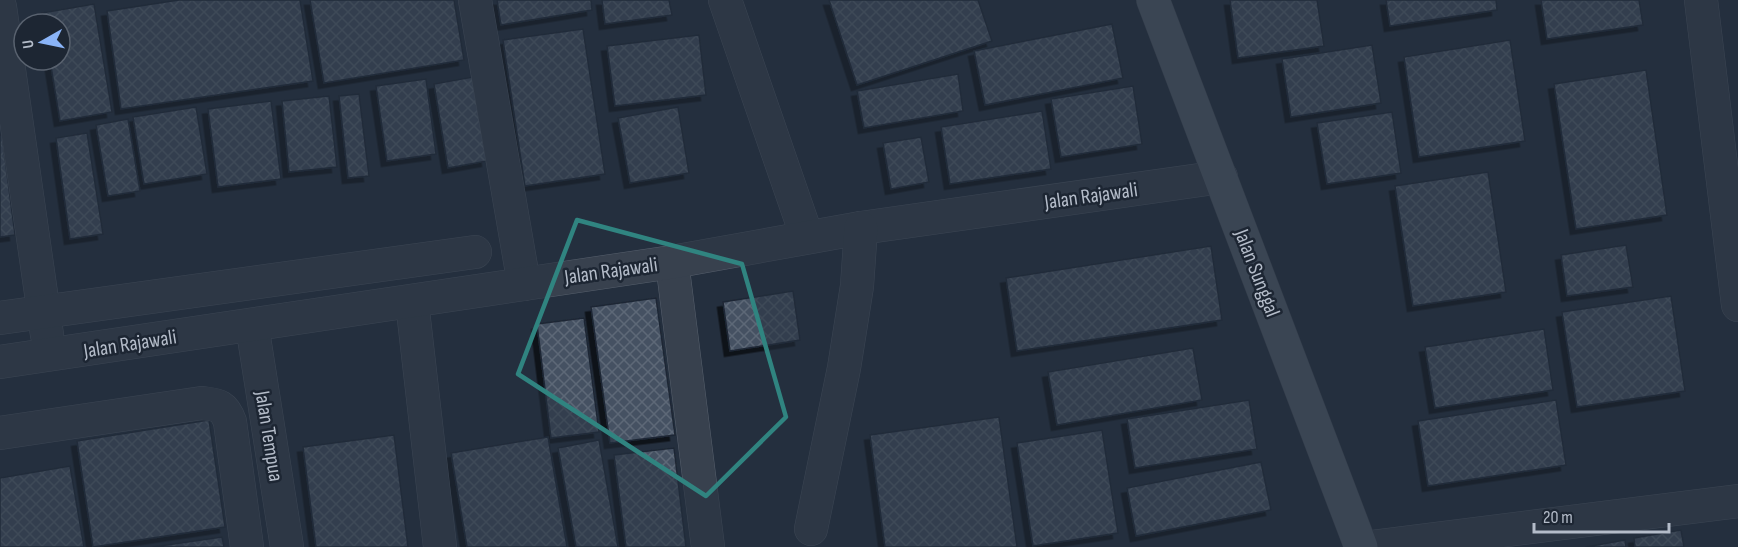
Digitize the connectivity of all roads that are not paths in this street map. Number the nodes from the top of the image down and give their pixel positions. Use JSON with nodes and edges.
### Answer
{"nodes":[{"id":1,"x":475,"y":0,"type":"edge"},
{"id":2,"x":726,"y":0,"type":"edge"},
{"id":3,"x":1153,"y":0,"type":"edge"},
{"id":4,"x":1701,"y":0,"type":"edge"},
{"id":5,"x":0,"y":7,"type":"edge"},
{"id":6,"x":1221,"y":177,"type":"junction"},
{"id":7,"x":861,"y":228,"type":"junction"},
{"id":8,"x":807,"y":237,"type":"junction"},
{"id":9,"x":475,"y":252,"type":"dead end"},
{"id":10,"x":672,"y":262,"type":"junction"},
{"id":11,"x":524,"y":284,"type":"junction"},
{"id":12,"x":412,"y":302,"type":"junction"},
{"id":13,"x":1738,"y":305,"type":"edge"},
{"id":14,"x":44,"y":313,"type":"junction"},
{"id":15,"x":0,"y":318,"type":"edge"},
{"id":16,"x":252,"y":326,"type":"junction"},
{"id":17,"x":50,"y":356,"type":"junction"},
{"id":18,"x":0,"y":362,"type":"edge"},
{"id":19,"x":0,"y":433,"type":"edge"},
{"id":20,"x":1738,"y":501,"type":"edge"},
{"id":21,"x":811,"y":529,"type":"dead end"},
{"id":22,"x":247,"y":547,"type":"edge"},
{"id":23,"x":287,"y":547,"type":"edge"},
{"id":24,"x":440,"y":547,"type":"edge"},
{"id":25,"x":708,"y":547,"type":"edge"},
{"id":26,"x":1361,"y":547,"type":"edge"},
{"id":27,"x":1371,"y":547,"type":"edge"}],
"edges":[{"from":1,"to":11,"type":"street"},
{"from":2,"to":8,"type":"street"},
{"from":3,"to":6,"type":"main road","name":"Jalan Sunggal"},
{"from":4,"to":13,"type":"street"},
{"from":5,"to":14,"type":"street"},
{"from":6,"to":7,"type":"street","name":"Jalan Rajawali"},
{"from":6,"to":26,"type":"main road","name":"Jalan Sunggal"},
{"from":7,"to":8,"type":"street","name":"Jalan Rajawali"},
{"from":7,"to":21,"type":"street"},
{"from":8,"to":10,"type":"street","name":"Jalan Rajawali"},
{"from":9,"to":14,"type":"street"},
{"from":10,"to":11,"type":"street","name":"Jalan Rajawali"},
{"from":10,"to":25,"type":"street"},
{"from":11,"to":12,"type":"street","name":"Jalan Rajawali"},
{"from":12,"to":16,"type":"street","name":"Jalan Rajawali"},
{"from":12,"to":24,"type":"street"},
{"from":14,"to":15,"type":"street"},
{"from":14,"to":17,"type":"street"},
{"from":16,"to":17,"type":"street","name":"Jalan Rajawali"},
{"from":16,"to":23,"type":"street","name":"Jalan Tempua"},
{"from":17,"to":18,"type":"street","name":"Jalan Rajawali"},
{"from":19,"to":22,"type":"street"},
{"from":20,"to":27,"type":"street"}]}
